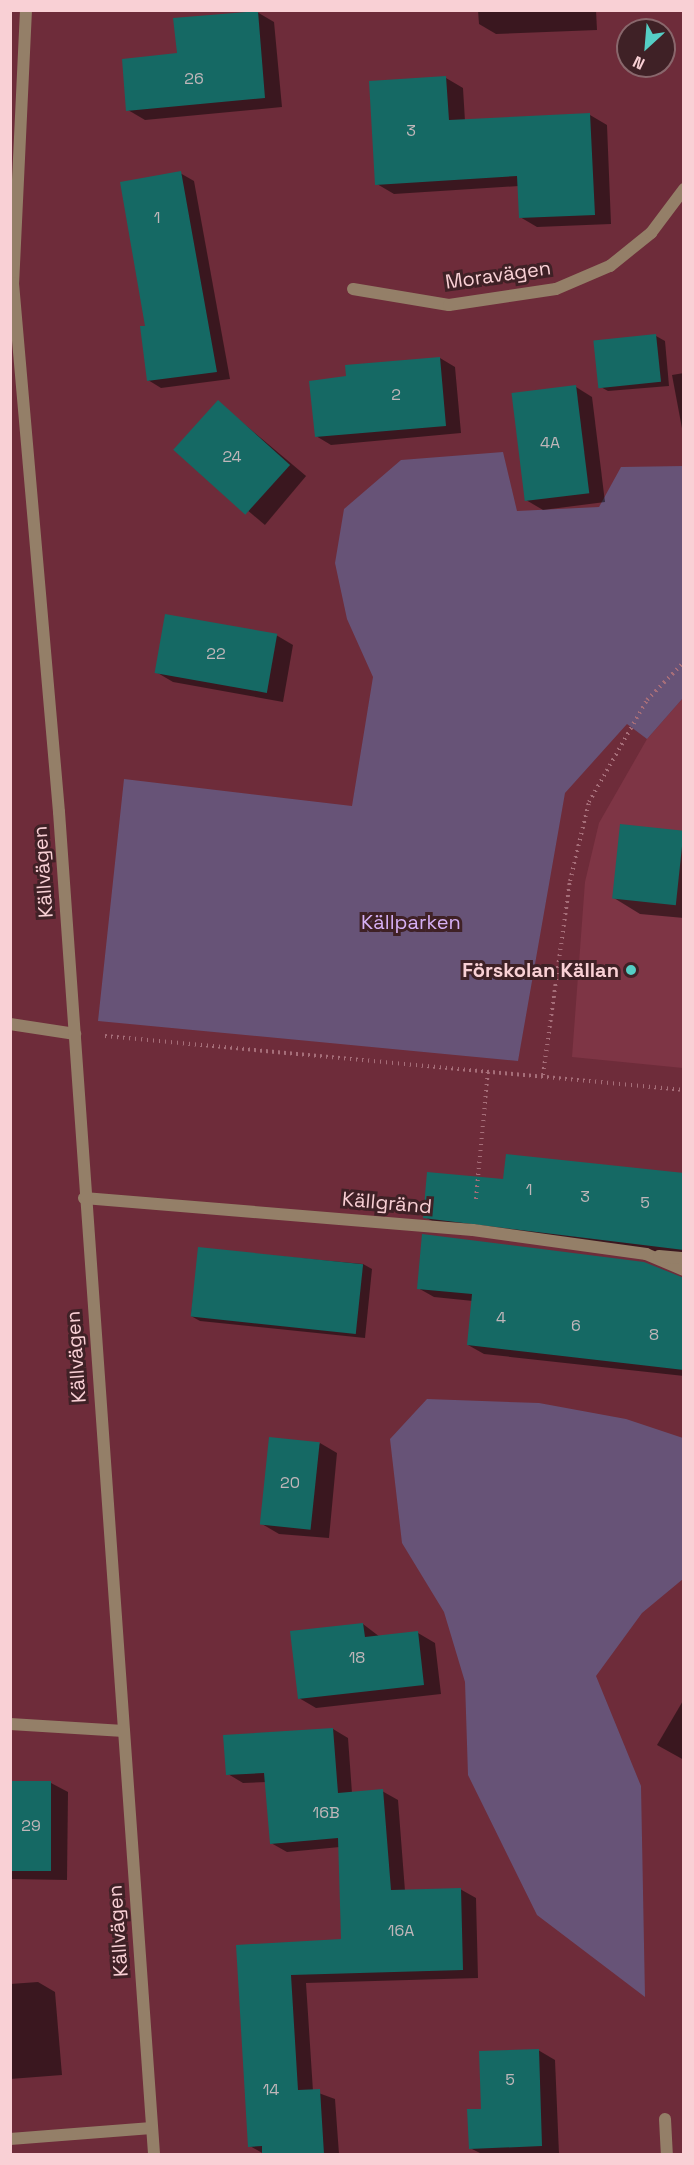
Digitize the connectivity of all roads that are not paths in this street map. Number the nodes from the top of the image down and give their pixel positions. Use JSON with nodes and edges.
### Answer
{"nodes":[{"id":1,"x":26,"y":10,"type":"edge"},
{"id":2,"x":684,"y":189,"type":"edge"},
{"id":3,"x":353,"y":289,"type":"dead end"},
{"id":4,"x":10,"y":1024,"type":"edge"},
{"id":5,"x":75,"y":1034,"type":"junction"},
{"id":6,"x":84,"y":1198,"type":"junction"},
{"id":7,"x":645,"y":1254,"type":"junction"},
{"id":8,"x":684,"y":1258,"type":"edge"},
{"id":9,"x":684,"y":1270,"type":"edge"},
{"id":10,"x":10,"y":1724,"type":"edge"},
{"id":11,"x":124,"y":1731,"type":"junction"},
{"id":12,"x":665,"y":2119,"type":"dead end"},
{"id":13,"x":152,"y":2128,"type":"junction"},
{"id":14,"x":10,"y":2139,"type":"edge"},
{"id":15,"x":154,"y":2154,"type":"edge"},
{"id":16,"x":667,"y":2154,"type":"edge"}],
"edges":[{"from":1,"to":5,"type":"street","name":"Källvägen"},
{"from":2,"to":3,"type":"street","name":"Moravägen"},
{"from":4,"to":5,"type":"street"},
{"from":5,"to":6,"type":"street","name":"Källvägen"},
{"from":6,"to":7,"type":"street","name":"Källgränd"},
{"from":6,"to":11,"type":"street","name":"Källvägen"},
{"from":7,"to":8,"type":"street"},
{"from":7,"to":9,"type":"street","name":"Källgränd"},
{"from":10,"to":11,"type":"street"},
{"from":11,"to":13,"type":"street","name":"Källvägen"},
{"from":12,"to":16,"type":"street"},
{"from":13,"to":14,"type":"street"},
{"from":13,"to":15,"type":"street","name":"Källvägen"}]}
